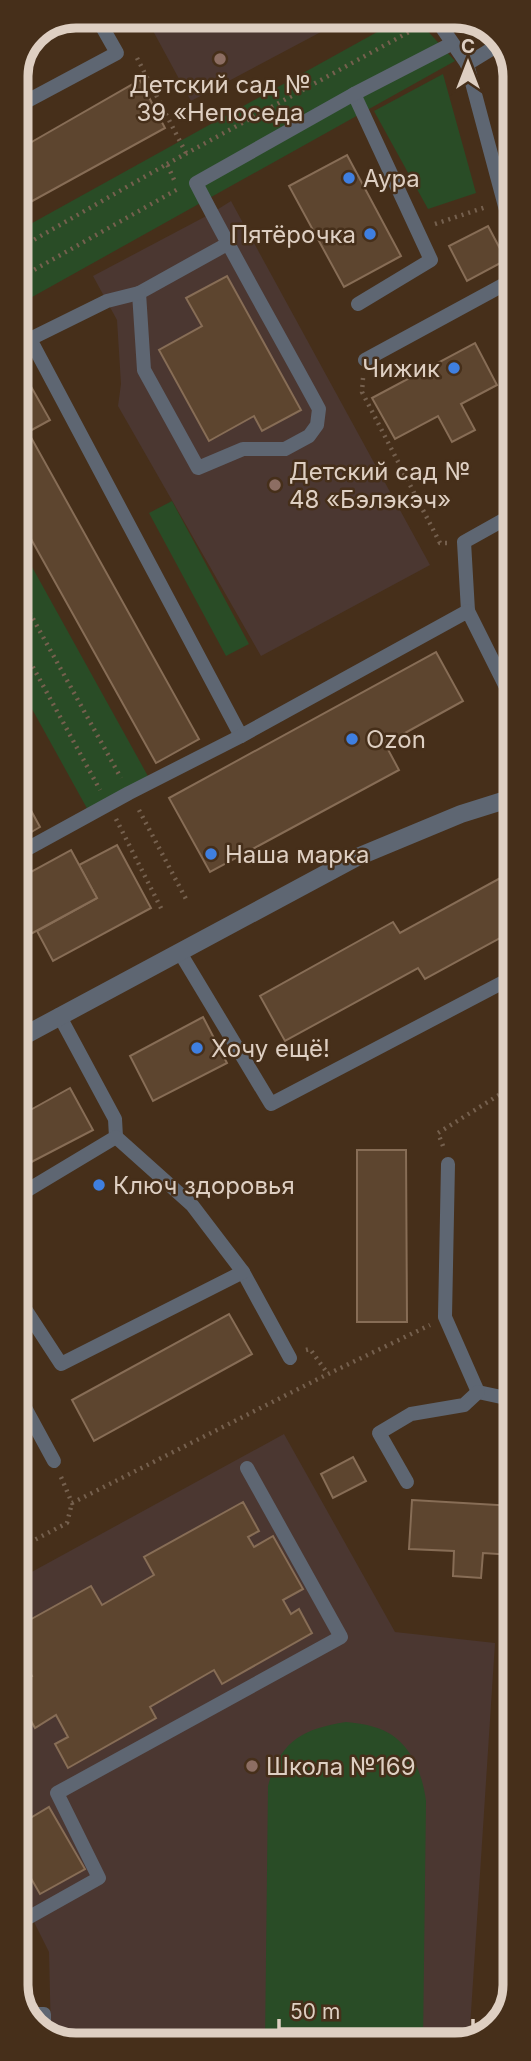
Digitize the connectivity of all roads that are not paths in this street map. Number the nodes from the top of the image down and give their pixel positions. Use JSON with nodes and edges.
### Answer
{"nodes":[{"id":1,"x":103,"y":28,"type":"edge"},
{"id":2,"x":442,"y":28,"type":"edge"},
{"id":3,"x":451,"y":44,"type":"junction"},
{"id":4,"x":494,"y":48,"type":"edge"},
{"id":5,"x":467,"y":64,"type":"junction"},
{"id":6,"x":354,"y":94,"type":"junction"},
{"id":7,"x":28,"y":101,"type":"edge"},
{"id":8,"x":503,"y":197,"type":"edge"},
{"id":9,"x":229,"y":243,"type":"junction"},
{"id":10,"x":503,"y":285,"type":"edge"},
{"id":11,"x":139,"y":293,"type":"junction"},
{"id":12,"x":358,"y":304,"type":"dead end"},
{"id":13,"x":366,"y":360,"type":"road end"},
{"id":14,"x":503,"y":520,"type":"edge"},
{"id":15,"x":468,"y":611,"type":"junction"},
{"id":16,"x":503,"y":683,"type":"edge"},
{"id":17,"x":241,"y":736,"type":"junction"},
{"id":18,"x":503,"y":801,"type":"edge"},
{"id":19,"x":28,"y":848,"type":"edge"},
{"id":20,"x":179,"y":951,"type":"junction"},
{"id":21,"x":503,"y":982,"type":"edge"},
{"id":22,"x":59,"y":1015,"type":"junction"},
{"id":23,"x":28,"y":1033,"type":"edge"},
{"id":24,"x":116,"y":1137,"type":"junction"},
{"id":25,"x":448,"y":1164,"type":"road end"},
{"id":26,"x":28,"y":1190,"type":"edge"},
{"id":27,"x":243,"y":1272,"type":"junction"},
{"id":28,"x":28,"y":1313,"type":"edge"},
{"id":29,"x":290,"y":1358,"type":"road end"},
{"id":30,"x":478,"y":1392,"type":"junction"},
{"id":31,"x":503,"y":1397,"type":"edge"},
{"id":32,"x":28,"y":1413,"type":"edge"},
{"id":33,"x":54,"y":1461,"type":"road end"},
{"id":34,"x":247,"y":1468,"type":"dead end"},
{"id":35,"x":407,"y":1482,"type":"dead end"},
{"id":36,"x":28,"y":1918,"type":"edge"}],
"edges":[{"from":1,"to":7,"type":"lane"},
{"from":2,"to":3,"type":"lane"},
{"from":3,"to":5,"type":"lane"},
{"from":3,"to":6,"type":"lane"},
{"from":4,"to":5,"type":"lane"},
{"from":5,"to":8,"type":"lane"},
{"from":6,"to":9,"type":"lane"},
{"from":6,"to":12,"type":"lane"},
{"from":9,"to":11,"type":"lane"},
{"from":9,"to":11,"type":"lane"},
{"from":10,"to":13,"type":"lane"},
{"from":11,"to":17,"type":"lane"},
{"from":14,"to":15,"type":"lane"},
{"from":15,"to":16,"type":"lane"},
{"from":15,"to":17,"type":"lane"},
{"from":17,"to":19,"type":"lane"},
{"from":18,"to":20,"type":"street"},
{"from":20,"to":21,"type":"lane"},
{"from":20,"to":22,"type":"street"},
{"from":22,"to":23,"type":"street"},
{"from":22,"to":24,"type":"lane"},
{"from":24,"to":26,"type":"lane"},
{"from":24,"to":27,"type":"lane"},
{"from":25,"to":30,"type":"lane"},
{"from":27,"to":28,"type":"lane"},
{"from":27,"to":29,"type":"lane"},
{"from":30,"to":31,"type":"lane"},
{"from":30,"to":35,"type":"lane"},
{"from":32,"to":33,"type":"lane"},
{"from":34,"to":36,"type":"lane"}]}
